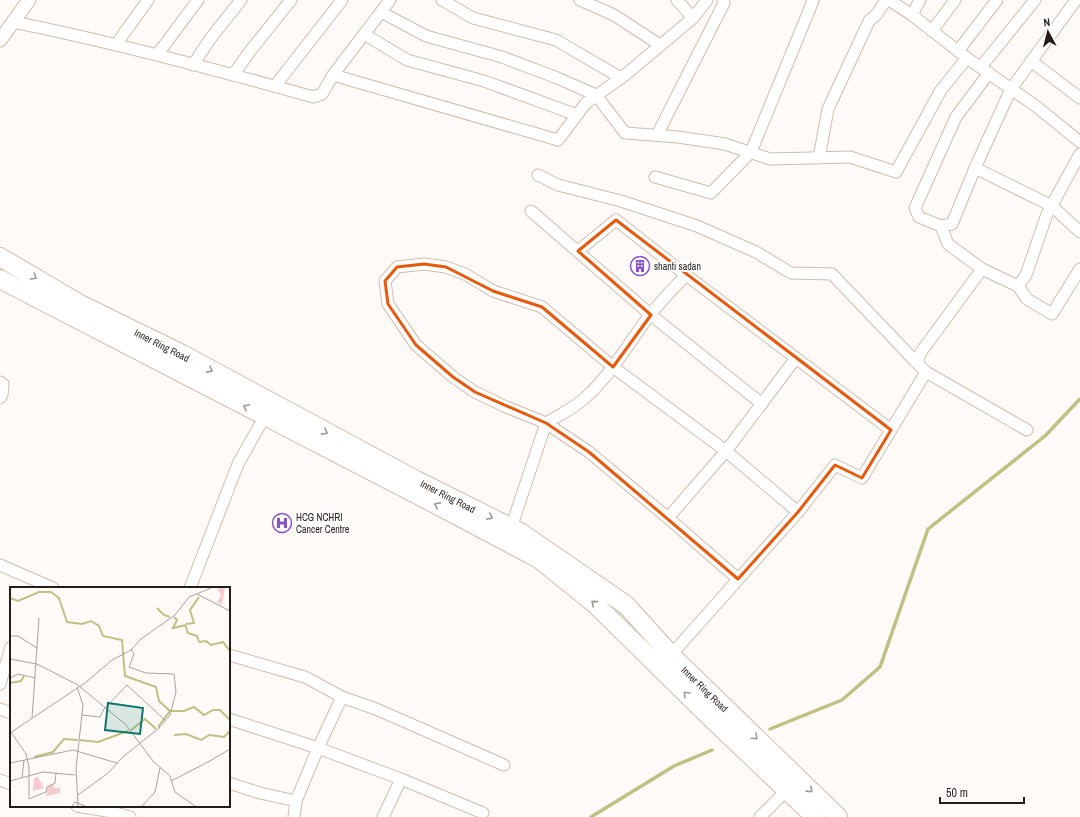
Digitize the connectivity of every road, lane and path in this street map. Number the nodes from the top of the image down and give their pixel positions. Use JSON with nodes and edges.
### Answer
{"nodes":[{"id":1,"x":29,"y":0,"type":"edge"},
{"id":2,"x":148,"y":0,"type":"edge"},
{"id":3,"x":198,"y":0,"type":"edge"},
{"id":4,"x":241,"y":0,"type":"edge"},
{"id":5,"x":291,"y":0,"type":"edge"},
{"id":6,"x":342,"y":0,"type":"edge"},
{"id":7,"x":390,"y":0,"type":"edge"},
{"id":8,"x":442,"y":0,"type":"edge"},
{"id":9,"x":580,"y":0,"type":"edge"},
{"id":10,"x":677,"y":0,"type":"edge"},
{"id":11,"x":707,"y":0,"type":"edge"},
{"id":12,"x":723,"y":0,"type":"edge"},
{"id":13,"x":813,"y":0,"type":"edge"},
{"id":14,"x":888,"y":0,"type":"edge"},
{"id":15,"x":920,"y":0,"type":"edge"},
{"id":16,"x":955,"y":0,"type":"edge"},
{"id":17,"x":996,"y":0,"type":"edge"},
{"id":18,"x":1035,"y":0,"type":"edge"},
{"id":19,"x":1076,"y":0,"type":"edge"},
{"id":20,"x":381,"y":12,"type":"junction"},
{"id":21,"x":912,"y":15,"type":"junction"},
{"id":22,"x":693,"y":18,"type":"junction"},
{"id":23,"x":14,"y":22,"type":"junction"},
{"id":24,"x":932,"y":31,"type":"junction"},
{"id":25,"x":364,"y":34,"type":"junction"},
{"id":26,"x":0,"y":40,"type":"edge"},
{"id":27,"x":116,"y":45,"type":"junction"},
{"id":28,"x":660,"y":45,"type":"junction"},
{"id":29,"x":963,"y":54,"type":"junction"},
{"id":30,"x":156,"y":55,"type":"junction"},
{"id":31,"x":1031,"y":61,"type":"junction"},
{"id":32,"x":193,"y":65,"type":"junction"},
{"id":33,"x":985,"y":70,"type":"junction"},
{"id":34,"x":233,"y":75,"type":"junction"},
{"id":35,"x":333,"y":75,"type":"junction"},
{"id":36,"x":621,"y":78,"type":"junction"},
{"id":37,"x":275,"y":86,"type":"junction"},
{"id":38,"x":1011,"y":88,"type":"junction"},
{"id":39,"x":596,"y":95,"type":"junction"},
{"id":40,"x":1080,"y":98,"type":"edge"},
{"id":41,"x":577,"y":114,"type":"junction"},
{"id":42,"x":657,"y":135,"type":"junction"},
{"id":43,"x":1080,"y":142,"type":"edge"},
{"id":44,"x":750,"y":152,"type":"junction"},
{"id":45,"x":1080,"y":154,"type":"edge"},
{"id":46,"x":819,"y":158,"type":"junction"},
{"id":47,"x":975,"y":168,"type":"junction"},
{"id":48,"x":538,"y":175,"type":"dead end"},
{"id":49,"x":655,"y":177,"type":"dead end"},
{"id":50,"x":1052,"y":206,"type":"junction"},
{"id":51,"x":531,"y":211,"type":"dead end"},
{"id":52,"x":940,"y":226,"type":"junction"},
{"id":53,"x":1080,"y":232,"type":"edge"},
{"id":54,"x":578,"y":251,"type":"junction"},
{"id":55,"x":0,"y":257,"type":"edge"},
{"id":56,"x":982,"y":269,"type":"junction"},
{"id":57,"x":1080,"y":269,"type":"edge"},
{"id":58,"x":686,"y":275,"type":"junction"},
{"id":59,"x":0,"y":279,"type":"edge"},
{"id":60,"x":1018,"y":286,"type":"junction"},
{"id":61,"x":651,"y":314,"type":"junction"},
{"id":62,"x":796,"y":358,"type":"junction"},
{"id":63,"x":914,"y":361,"type":"junction"},
{"id":64,"x":613,"y":367,"type":"junction"},
{"id":65,"x":926,"y":372,"type":"junction"},
{"id":66,"x":0,"y":382,"type":"edge"},
{"id":67,"x":0,"y":398,"type":"edge"},
{"id":68,"x":762,"y":404,"type":"junction"},
{"id":69,"x":265,"y":416,"type":"junction"},
{"id":70,"x":546,"y":423,"type":"junction"},
{"id":71,"x":891,"y":430,"type":"junction"},
{"id":72,"x":1027,"y":430,"type":"dead end"},
{"id":73,"x":726,"y":451,"type":"junction"},
{"id":74,"x":798,"y":512,"type":"junction"},
{"id":75,"x":668,"y":518,"type":"junction"},
{"id":76,"x":511,"y":528,"type":"junction"},
{"id":77,"x":0,"y":565,"type":"edge"},
{"id":78,"x":738,"y":579,"type":"junction"},
{"id":79,"x":50,"y":587,"type":"edge"},
{"id":80,"x":190,"y":587,"type":"edge"},
{"id":81,"x":0,"y":643,"type":"edge"},
{"id":82,"x":10,"y":648,"type":"edge"},
{"id":83,"x":10,"y":651,"type":"edge"},
{"id":84,"x":230,"y":655,"type":"edge"},
{"id":85,"x":671,"y":655,"type":"junction"},
{"id":86,"x":0,"y":684,"type":"edge"},
{"id":87,"x":342,"y":696,"type":"junction"},
{"id":88,"x":0,"y":709,"type":"edge"},
{"id":89,"x":10,"y":713,"type":"edge"},
{"id":90,"x":721,"y":716,"type":"junction"},
{"id":91,"x":230,"y":719,"type":"edge"},
{"id":92,"x":318,"y":748,"type":"junction"},
{"id":93,"x":504,"y":765,"type":"dead end"},
{"id":94,"x":775,"y":768,"type":"junction"},
{"id":95,"x":401,"y":779,"type":"junction"},
{"id":96,"x":0,"y":780,"type":"edge"},
{"id":97,"x":230,"y":783,"type":"edge"},
{"id":98,"x":10,"y":784,"type":"edge"},
{"id":99,"x":787,"y":790,"type":"junction"},
{"id":100,"x":296,"y":801,"type":"junction"},
{"id":101,"x":83,"y":807,"type":"edge"},
{"id":102,"x":112,"y":812,"type":"edge"},
{"id":103,"x":483,"y":813,"type":"dead end"},
{"id":104,"x":130,"y":817,"type":"edge"},
{"id":105,"x":294,"y":817,"type":"edge"},
{"id":106,"x":383,"y":817,"type":"edge"},
{"id":107,"x":760,"y":817,"type":"edge"},
{"id":108,"x":815,"y":817,"type":"edge"},
{"id":109,"x":838,"y":817,"type":"edge"}],
"edges":[{"from":1,"to":23,"type":"street"},
{"from":2,"to":27,"type":"street"},
{"from":3,"to":30,"type":"street"},
{"from":4,"to":32,"type":"street"},
{"from":5,"to":34,"type":"street"},
{"from":6,"to":37,"type":"street"},
{"from":7,"to":20,"type":"street"},
{"from":8,"to":36,"type":"street"},
{"from":9,"to":28,"type":"street"},
{"from":10,"to":22,"type":"street"},
{"from":11,"to":22,"type":"street"},
{"from":12,"to":42,"type":"street"},
{"from":13,"to":44,"type":"street"},
{"from":14,"to":21,"type":"street"},
{"from":14,"to":46,"type":"street"},
{"from":15,"to":21,"type":"street"},
{"from":16,"to":24,"type":"street"},
{"from":17,"to":29,"type":"street"},
{"from":18,"to":33,"type":"street"},
{"from":19,"to":31,"type":"street"},
{"from":20,"to":25,"type":"street"},
{"from":20,"to":39,"type":"street"},
{"from":21,"to":24,"type":"street"},
{"from":22,"to":28,"type":"street"},
{"from":23,"to":26,"type":"street"},
{"from":23,"to":27,"type":"street"},
{"from":24,"to":29,"type":"street"},
{"from":25,"to":35,"type":"street"},
{"from":25,"to":41,"type":"street"},
{"from":27,"to":30,"type":"street"},
{"from":28,"to":36,"type":"street"},
{"from":29,"to":33,"type":"street"},
{"from":29,"to":46,"type":"street"},
{"from":30,"to":32,"type":"street"},
{"from":31,"to":38,"type":"street"},
{"from":31,"to":40,"type":"street"},
{"from":32,"to":34,"type":"street"},
{"from":33,"to":38,"type":"street"},
{"from":33,"to":52,"type":"street"},
{"from":34,"to":37,"type":"street"},
{"from":35,"to":37,"type":"street"},
{"from":35,"to":41,"type":"street"},
{"from":36,"to":39,"type":"street"},
{"from":38,"to":43,"type":"street"},
{"from":38,"to":47,"type":"street"},
{"from":39,"to":41,"type":"street"},
{"from":39,"to":42,"type":"street"},
{"from":42,"to":44,"type":"street"},
{"from":44,"to":46,"type":"street"},
{"from":44,"to":49,"type":"street"},
{"from":45,"to":50,"type":"street"},
{"from":47,"to":50,"type":"street"},
{"from":47,"to":52,"type":"street"},
{"from":48,"to":63,"type":"street"},
{"from":50,"to":53,"type":"street"},
{"from":50,"to":60,"type":"street"},
{"from":51,"to":54,"type":"street"},
{"from":52,"to":56,"type":"street"},
{"from":54,"to":58,"type":"street"},
{"from":54,"to":61,"type":"street"},
{"from":55,"to":76,"type":"highway","name":"Inner Ring Road","one_way":true},
{"from":56,"to":60,"type":"street"},
{"from":56,"to":63,"type":"street"},
{"from":57,"to":60,"type":"street"},
{"from":58,"to":61,"type":"street"},
{"from":58,"to":62,"type":"street"},
{"from":69,"to":59,"type":"highway","name":"Inner Ring Road","one_way":true},
{"from":61,"to":64,"type":"street"},
{"from":61,"to":68,"type":"street"},
{"from":62,"to":68,"type":"street"},
{"from":62,"to":71,"type":"street"},
{"from":63,"to":65,"type":"street"},
{"from":64,"to":70,"type":"street"},
{"from":64,"to":70,"type":"street"},
{"from":64,"to":73,"type":"street"},
{"from":65,"to":71,"type":"street"},
{"from":65,"to":72,"type":"street"},
{"from":66,"to":67,"type":"street"},
{"from":68,"to":73,"type":"street"},
{"from":69,"to":80,"type":"street"},
{"from":90,"to":69,"type":"highway","name":"Inner Ring Road","one_way":true},
{"from":70,"to":75,"type":"street"},
{"from":70,"to":76,"type":"street"},
{"from":71,"to":74,"type":"street"},
{"from":73,"to":74,"type":"street"},
{"from":73,"to":75,"type":"street"},
{"from":74,"to":78,"type":"street"},
{"from":75,"to":78,"type":"street"},
{"from":76,"to":85,"type":"highway","name":"Inner Ring Road"},
{"from":77,"to":79,"type":"street"},
{"from":78,"to":85,"type":"street"},
{"from":81,"to":82,"type":"street"},
{"from":83,"to":86,"type":"street"},
{"from":84,"to":87,"type":"street"},
{"from":85,"to":90,"type":"highway","name":"Inner Ring Road"},
{"from":87,"to":92,"type":"street"},
{"from":87,"to":93,"type":"street"},
{"from":88,"to":89,"type":"street"},
{"from":90,"to":94,"type":"highway"},
{"from":91,"to":92,"type":"street"},
{"from":92,"to":95,"type":"street"},
{"from":92,"to":100,"type":"street"},
{"from":94,"to":99,"type":"highway"},
{"from":94,"to":109,"type":"highway","one_way":true},
{"from":95,"to":103,"type":"street"},
{"from":95,"to":106,"type":"street"},
{"from":96,"to":98,"type":"street"},
{"from":97,"to":100,"type":"street"},
{"from":99,"to":107,"type":"street"},
{"from":99,"to":108,"type":"highway"},
{"from":100,"to":105,"type":"street"},
{"from":101,"to":102,"type":"street"},
{"from":102,"to":104,"type":"street"}]}
